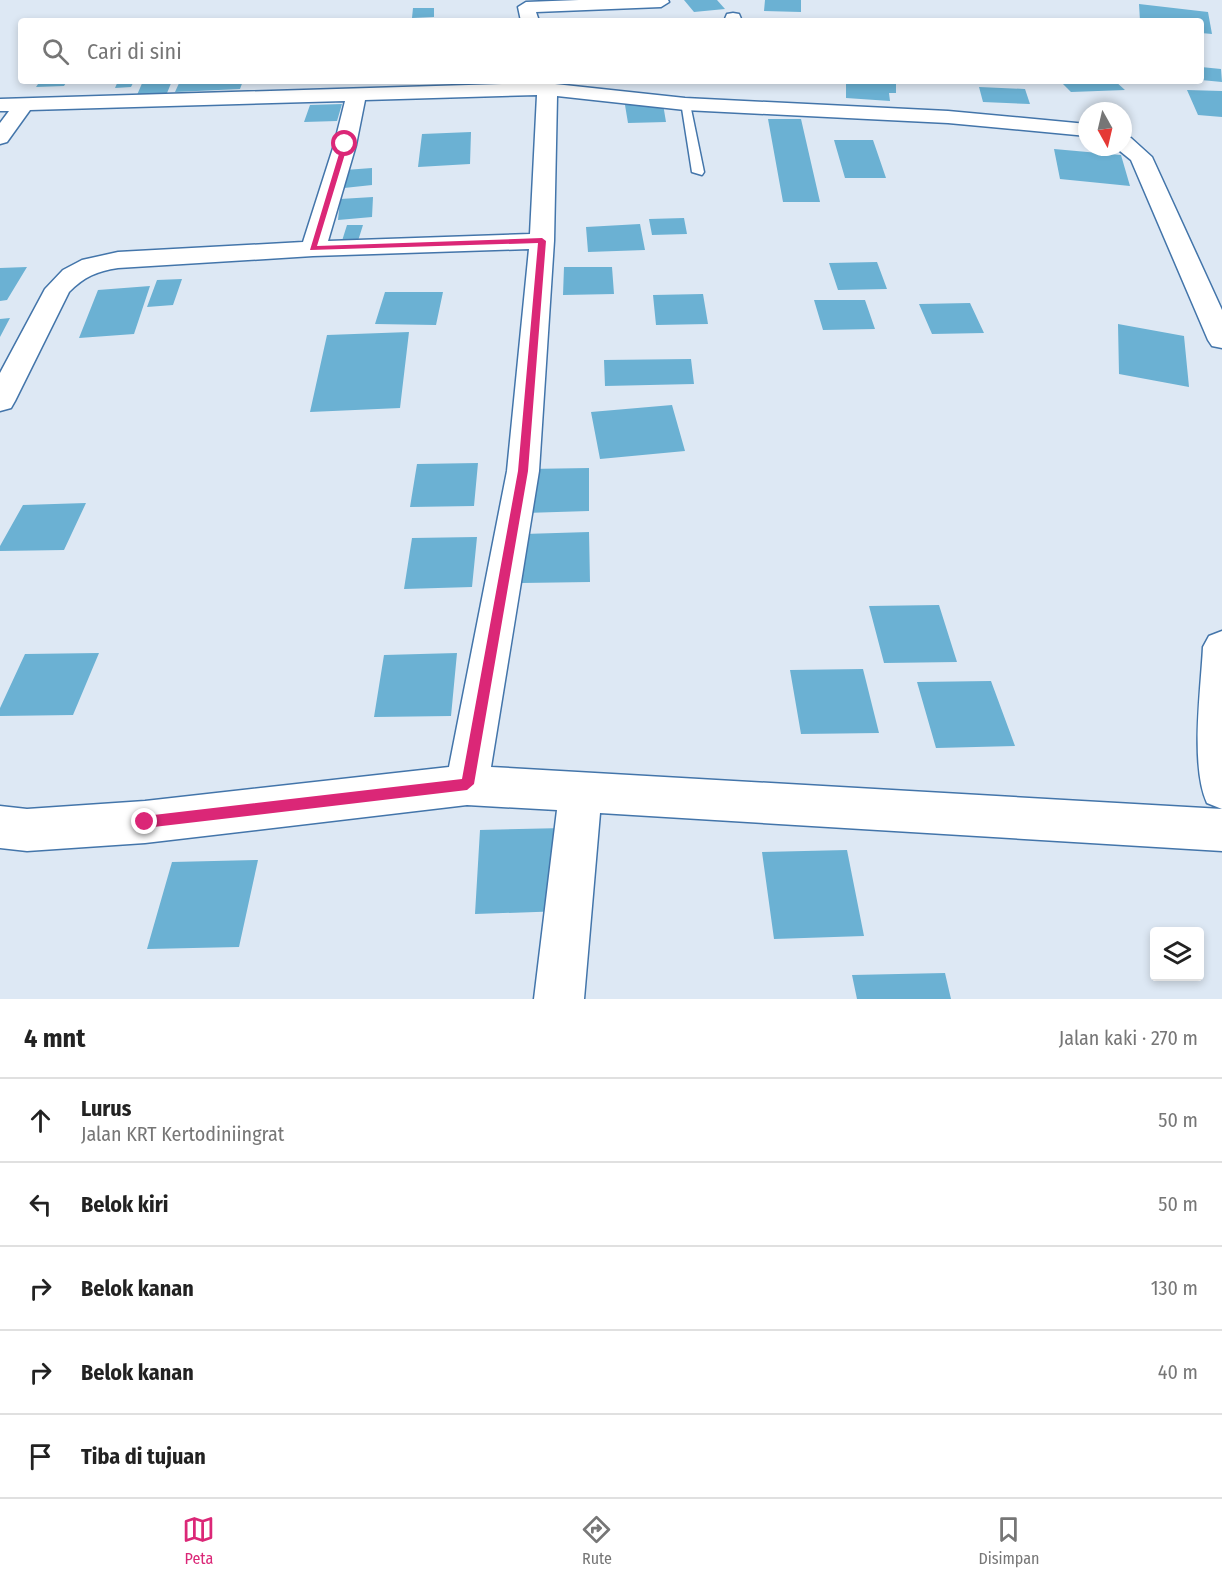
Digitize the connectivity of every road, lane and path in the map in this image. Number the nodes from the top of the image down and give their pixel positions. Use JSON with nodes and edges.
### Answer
{"nodes":[{"id":1,"x":661,"y":2,"type":"dead end"},
{"id":2,"x":529,"y":18,"type":"edge"},
{"id":3,"x":546,"y":85,"type":"edge"},
{"id":4,"x":356,"y":96,"type":"junction"},
{"id":5,"x":685,"y":104,"type":"junction"},
{"id":6,"x":0,"y":105,"type":"edge"},
{"id":7,"x":24,"y":105,"type":"junction"},
{"id":8,"x":1078,"y":129,"type":"edge"},
{"id":9,"x":0,"y":138,"type":"edge"},
{"id":10,"x":1132,"y":150,"type":"edge"},
{"id":11,"x":698,"y":172,"type":"dead end"},
{"id":12,"x":542,"y":241,"type":"junction"},
{"id":13,"x":313,"y":249,"type":"junction"},
{"id":14,"x":1222,"y":340,"type":"edge"},
{"id":15,"x":0,"y":401,"type":"edge"},
{"id":16,"x":1222,"y":647,"type":"edge"},
{"id":17,"x":467,"y":784,"type":"junction"},
{"id":18,"x":1222,"y":789,"type":"edge"},
{"id":19,"x":581,"y":791,"type":"junction"},
{"id":20,"x":0,"y":827,"type":"edge"},
{"id":21,"x":1222,"y":830,"type":"edge"},
{"id":22,"x":559,"y":999,"type":"edge"}],
"edges":[{"from":1,"to":2,"type":"street"},
{"from":3,"to":4,"type":"street"},
{"from":3,"to":5,"type":"street"},
{"from":3,"to":12,"type":"street"},
{"from":4,"to":7,"type":"street"},
{"from":4,"to":13,"type":"street"},
{"from":5,"to":8,"type":"street"},
{"from":5,"to":11,"type":"lane"},
{"from":6,"to":7,"type":"street"},
{"from":7,"to":9,"type":"street"},
{"from":10,"to":14,"type":"street"},
{"from":12,"to":13,"type":"street"},
{"from":12,"to":17,"type":"street"},
{"from":13,"to":15,"type":"street"},
{"from":16,"to":18,"type":"street"},
{"from":17,"to":19,"type":"street"},
{"from":17,"to":20,"type":"street"},
{"from":19,"to":21,"type":"street"},
{"from":19,"to":22,"type":"street"}]}
